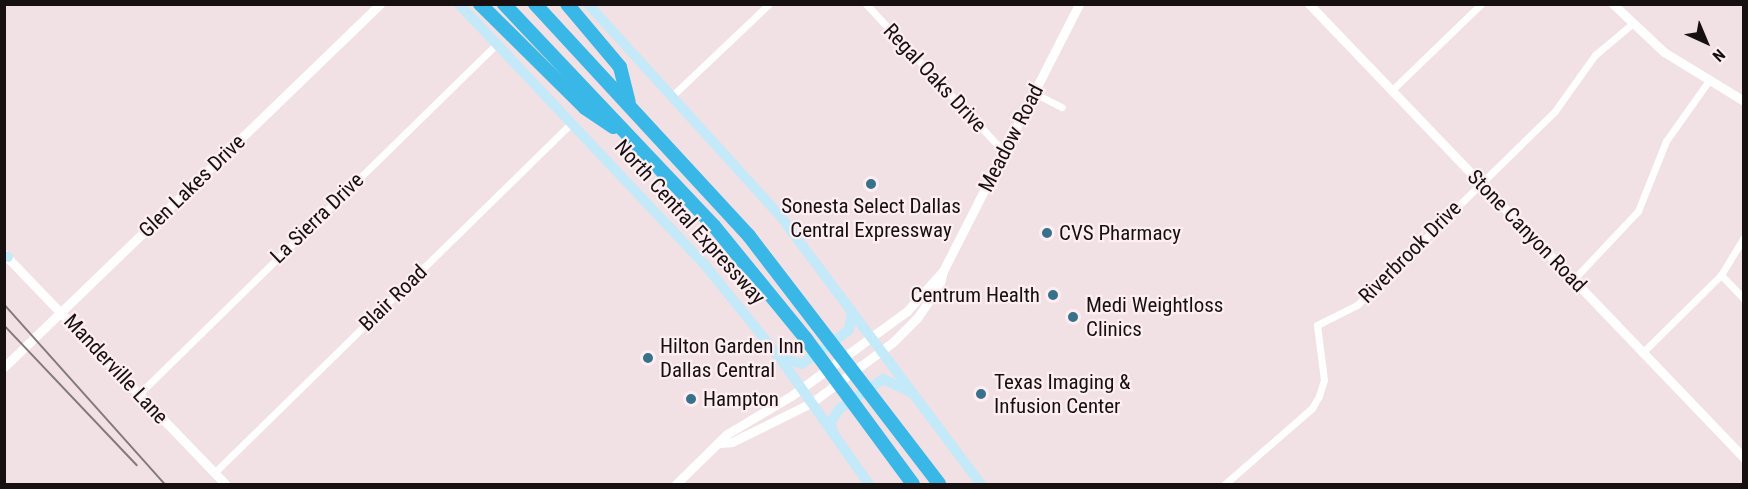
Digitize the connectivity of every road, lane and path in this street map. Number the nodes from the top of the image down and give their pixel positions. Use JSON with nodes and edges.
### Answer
{"nodes":[{"id":1,"x":380,"y":4,"type":"edge"},
{"id":2,"x":459,"y":4,"type":"edge"},
{"id":3,"x":480,"y":4,"type":"edge"},
{"id":4,"x":504,"y":4,"type":"edge"},
{"id":5,"x":536,"y":4,"type":"edge"},
{"id":6,"x":567,"y":4,"type":"edge"},
{"id":7,"x":588,"y":4,"type":"edge"},
{"id":8,"x":770,"y":4,"type":"edge"},
{"id":9,"x":866,"y":4,"type":"edge"},
{"id":10,"x":1079,"y":4,"type":"edge"},
{"id":11,"x":1481,"y":4,"type":"edge"},
{"id":12,"x":1612,"y":4,"type":"edge"},
{"id":13,"x":1311,"y":5,"type":"edge"},
{"id":14,"x":1632,"y":24,"type":"junction"},
{"id":15,"x":496,"y":44,"type":"junction"},
{"id":16,"x":1708,"y":82,"type":"junction"},
{"id":17,"x":1392,"y":90,"type":"junction"},
{"id":18,"x":1034,"y":93,"type":"junction"},
{"id":19,"x":673,"y":95,"type":"junction"},
{"id":20,"x":1743,"y":101,"type":"edge"},
{"id":21,"x":629,"y":104,"type":"junction"},
{"id":22,"x":1062,"y":107,"type":"dead end"},
{"id":23,"x":571,"y":124,"type":"junction"},
{"id":24,"x":633,"y":140,"type":"junction"},
{"id":25,"x":1004,"y":152,"type":"junction"},
{"id":26,"x":1481,"y":183,"type":"junction"},
{"id":27,"x":1743,"y":237,"type":"edge"},
{"id":28,"x":6,"y":256,"type":"edge"},
{"id":29,"x":942,"y":271,"type":"junction"},
{"id":30,"x":1721,"y":274,"type":"junction"},
{"id":31,"x":1573,"y":280,"type":"junction"},
{"id":32,"x":1743,"y":299,"type":"edge"},
{"id":33,"x":61,"y":311,"type":"junction"},
{"id":34,"x":852,"y":311,"type":"junction"},
{"id":35,"x":873,"y":338,"type":"junction"},
{"id":36,"x":882,"y":351,"type":"junction"},
{"id":37,"x":1642,"y":353,"type":"junction"},
{"id":38,"x":780,"y":358,"type":"junction"},
{"id":39,"x":4,"y":367,"type":"edge"},
{"id":40,"x":801,"y":388,"type":"junction"},
{"id":41,"x":914,"y":393,"type":"junction"},
{"id":42,"x":139,"y":394,"type":"junction"},
{"id":43,"x":811,"y":403,"type":"junction"},
{"id":44,"x":721,"y":443,"type":"junction"},
{"id":45,"x":838,"y":444,"type":"junction"},
{"id":46,"x":1743,"y":458,"type":"edge"},
{"id":47,"x":214,"y":473,"type":"junction"},
{"id":48,"x":225,"y":484,"type":"edge"},
{"id":49,"x":676,"y":484,"type":"edge"},
{"id":50,"x":869,"y":484,"type":"edge"},
{"id":51,"x":913,"y":484,"type":"edge"},
{"id":52,"x":939,"y":484,"type":"edge"},
{"id":53,"x":981,"y":484,"type":"edge"},
{"id":54,"x":1226,"y":484,"type":"edge"}],
"edges":[{"from":1,"to":33,"type":"street","name":"Glen Lakes Drive"},
{"from":2,"to":15,"type":"main road","name":"North Central Expressway"},
{"from":3,"to":24,"type":"highway"},
{"from":4,"to":24,"type":"highway","name":"North Central Expressway"},
{"from":5,"to":21,"type":"highway","name":"North Central Expressway"},
{"from":6,"to":21,"type":"highway"},
{"from":7,"to":19,"type":"main road"},
{"from":8,"to":19,"type":"street"},
{"from":9,"to":25,"type":"street","name":"Regal Oaks Drive"},
{"from":10,"to":18,"type":"street","name":"Meadow Road"},
{"from":11,"to":17,"type":"street"},
{"from":12,"to":14,"type":"street"},
{"from":13,"to":17,"type":"street","name":"Stone Canyon Road"},
{"from":14,"to":16,"type":"street"},
{"from":14,"to":26,"type":"street","name":"Riverbrook Drive"},
{"from":15,"to":23,"type":"main road","name":"North Central Expressway"},
{"from":15,"to":42,"type":"street","name":"La Sierra Drive"},
{"from":16,"to":20,"type":"street"},
{"from":16,"to":31,"type":"street"},
{"from":17,"to":26,"type":"street","name":"Stone Canyon Road"},
{"from":18,"to":22,"type":"street"},
{"from":18,"to":25,"type":"street","name":"Meadow Road"},
{"from":19,"to":34,"type":"main road"},
{"from":21,"to":52,"type":"highway","name":"North Central Expressway"},
{"from":23,"to":38,"type":"main road","name":"North Central Expressway"},
{"from":23,"to":47,"type":"street","name":"Blair Road"},
{"from":24,"to":51,"type":"highway","name":"North Central Expressway"},
{"from":25,"to":29,"type":"street","name":"Meadow Road"},
{"from":26,"to":31,"type":"street","name":"Stone Canyon Road"},
{"from":26,"to":54,"type":"street","name":"Riverbrook Drive"},
{"from":27,"to":30,"type":"street"},
{"from":28,"to":33,"type":"street","name":"Manderville Lane"},
{"from":29,"to":35,"type":"street","name":"Meadow Road"},
{"from":29,"to":36,"type":"street","name":"Meadow Road"},
{"from":30,"to":32,"type":"street"},
{"from":30,"to":37,"type":"street"},
{"from":31,"to":37,"type":"street","name":"Stone Canyon Road"},
{"from":33,"to":39,"type":"street","name":"Glen Lakes Drive"},
{"from":33,"to":42,"type":"street","name":"Manderville Lane"},
{"from":34,"to":35,"type":"main road"},
{"from":34,"to":38,"type":"main road"},
{"from":35,"to":36,"type":"main road"},
{"from":35,"to":40,"type":"street","name":"Meadow Road"},
{"from":36,"to":41,"type":"main road"},
{"from":36,"to":43,"type":"street","name":"Meadow Road"},
{"from":37,"to":46,"type":"street","name":"Stone Canyon Road"},
{"from":38,"to":40,"type":"main road","name":"North Central Expressway"},
{"from":40,"to":43,"type":"main road","name":"North Central Expressway"},
{"from":40,"to":44,"type":"street","name":"Meadow Road"},
{"from":41,"to":45,"type":"main road"},
{"from":41,"to":53,"type":"main road"},
{"from":42,"to":47,"type":"street","name":"Manderville Lane"},
{"from":43,"to":44,"type":"street","name":"Meadow Road"},
{"from":43,"to":45,"type":"main road","name":"North Central Expressway"},
{"from":44,"to":49,"type":"street","name":"Meadow Road"},
{"from":45,"to":50,"type":"main road","name":"North Central Expressway"},
{"from":47,"to":48,"type":"street","name":"Manderville Lane"}]}
